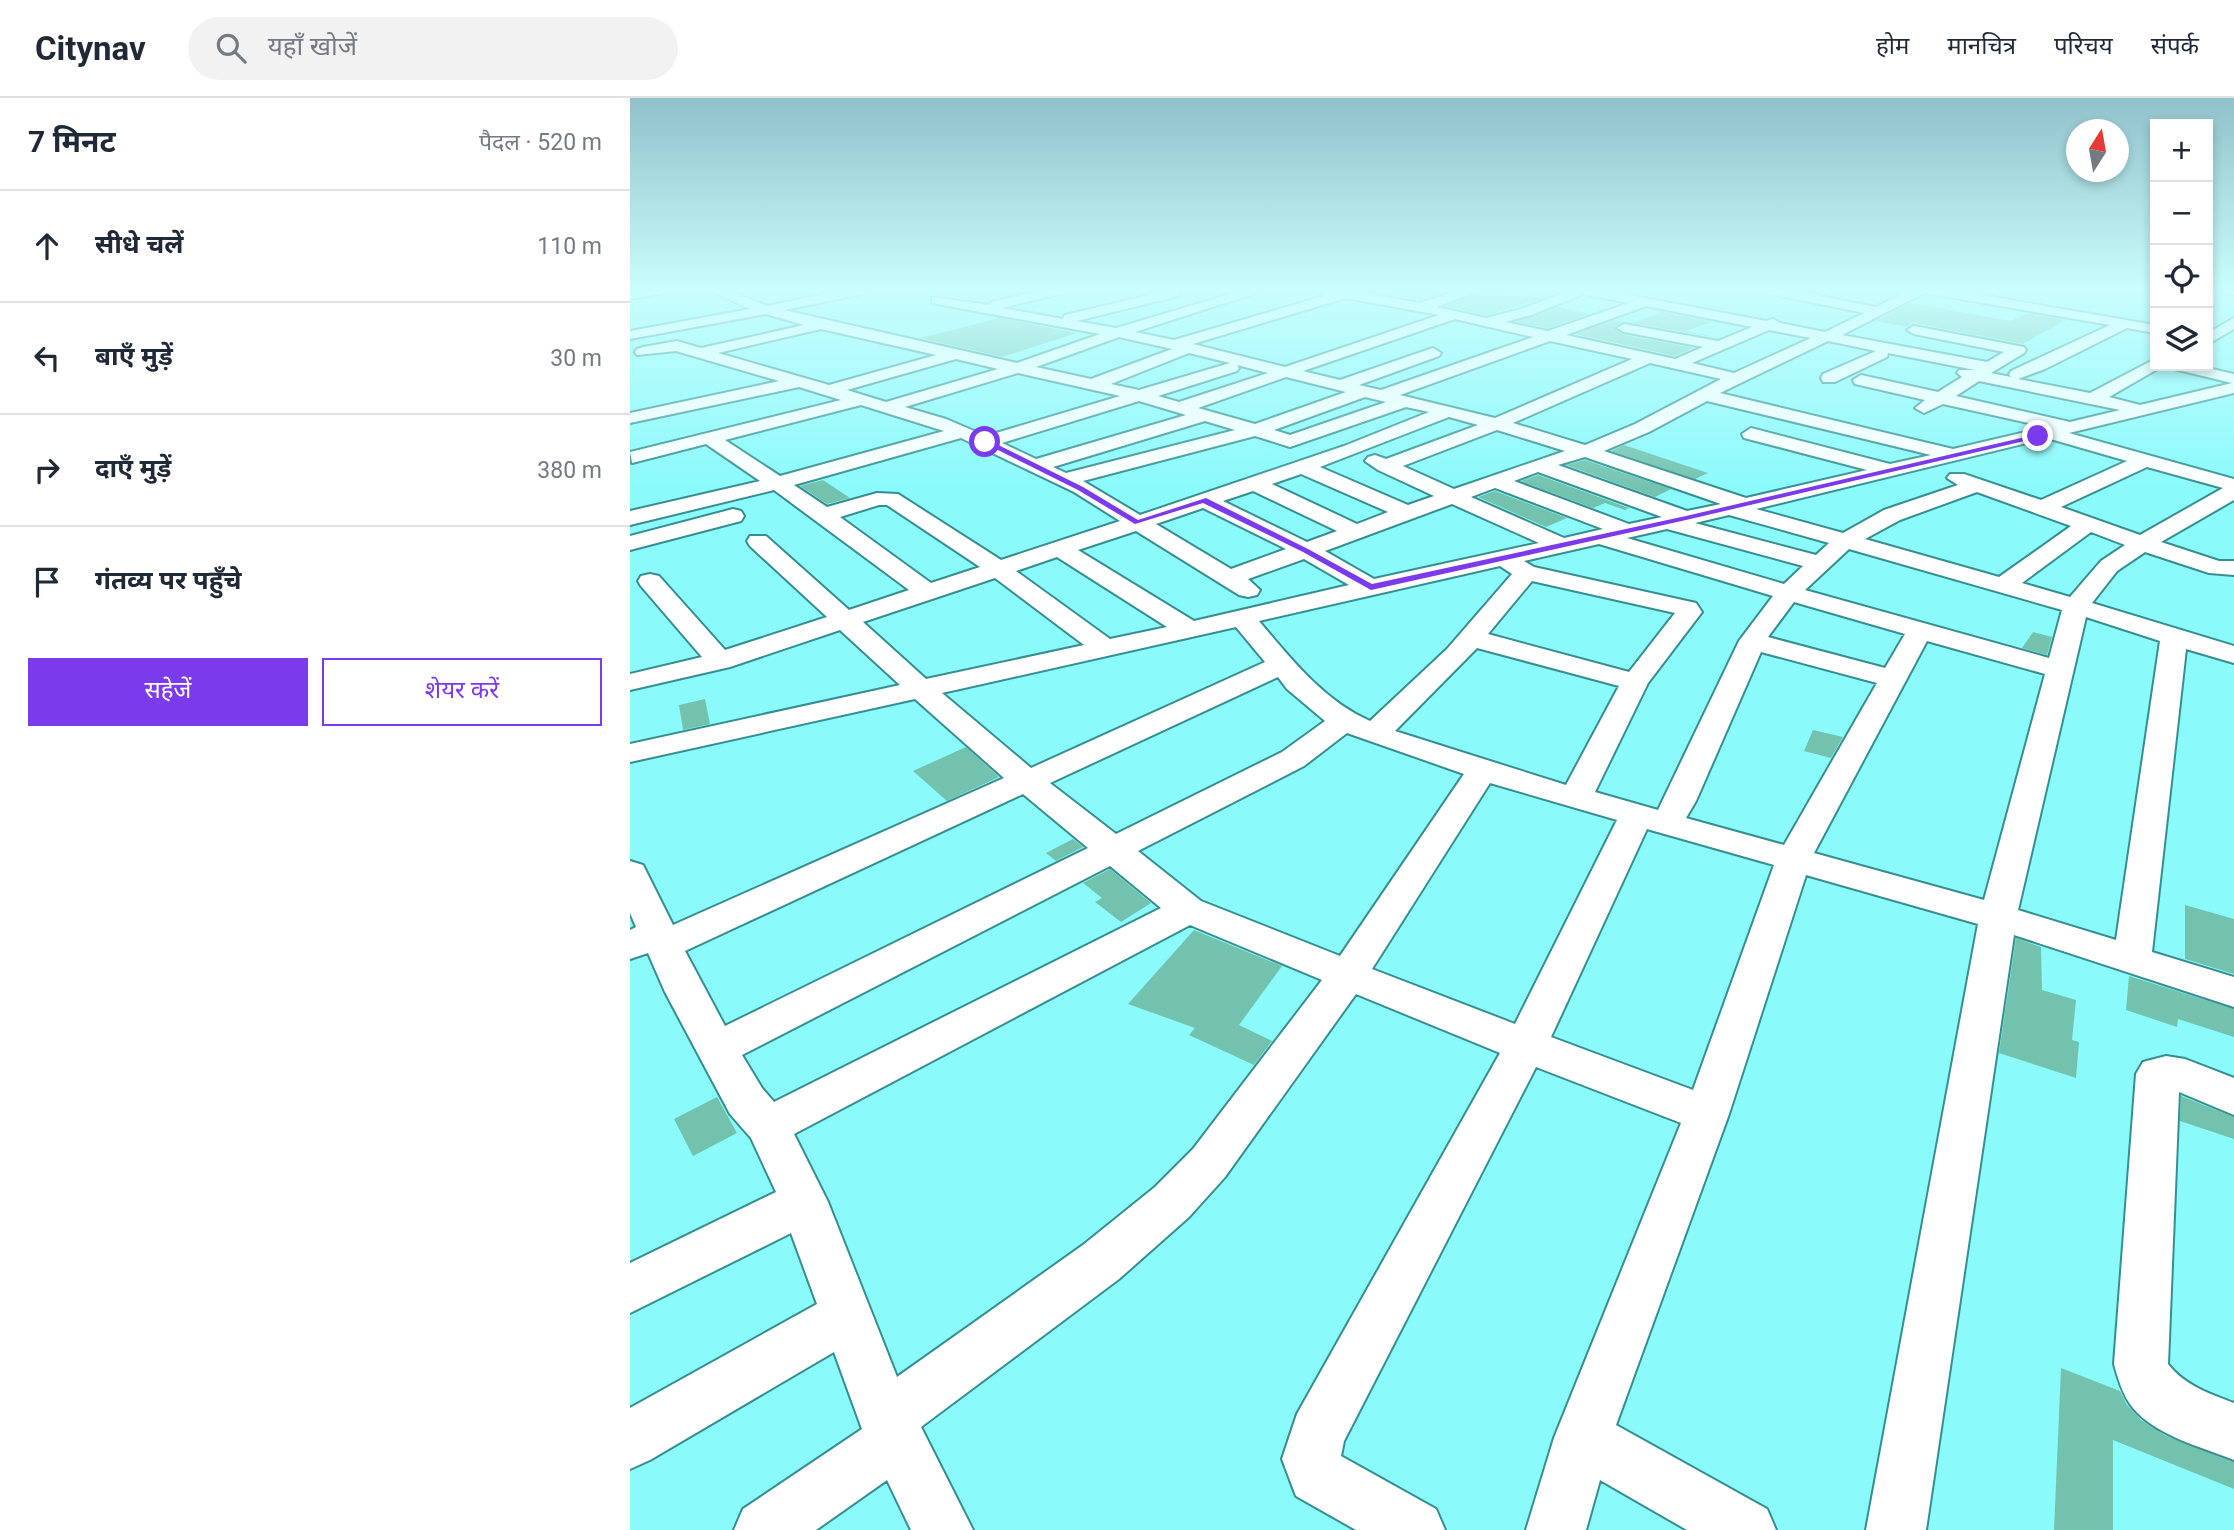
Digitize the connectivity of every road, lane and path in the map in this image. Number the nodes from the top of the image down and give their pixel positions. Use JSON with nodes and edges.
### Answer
{"nodes":[{"id":1,"x":718,"y":357,"type":"edge"},
{"id":2,"x":947,"y":357,"type":"edge"},
{"id":3,"x":963,"y":357,"type":"edge"},
{"id":4,"x":1050,"y":357,"type":"edge"},
{"id":5,"x":1159,"y":357,"type":"edge"},
{"id":6,"x":1205,"y":357,"type":"edge"},
{"id":7,"x":1224,"y":357,"type":"edge"},
{"id":8,"x":1279,"y":357,"type":"edge"},
{"id":9,"x":1329,"y":357,"type":"edge"},
{"id":10,"x":1423,"y":357,"type":"edge"},
{"id":11,"x":1483,"y":357,"type":"edge"},
{"id":12,"x":1637,"y":357,"type":"edge"},
{"id":13,"x":1694,"y":357,"type":"edge"},
{"id":14,"x":1782,"y":357,"type":"edge"},
{"id":15,"x":1875,"y":357,"type":"edge"},
{"id":16,"x":1916,"y":357,"type":"edge"},
{"id":17,"x":2006,"y":357,"type":"edge"},
{"id":18,"x":2057,"y":357,"type":"edge"},
{"id":19,"x":1647,"y":359,"type":"junction"},
{"id":20,"x":990,"y":362,"type":"junction"},
{"id":21,"x":1252,"y":364,"type":"junction"},
{"id":22,"x":1675,"y":365,"type":"junction"},
{"id":23,"x":1925,"y":365,"type":"dead end"},
{"id":24,"x":1019,"y":368,"type":"junction"},
{"id":25,"x":1078,"y":368,"type":"dead end"},
{"id":26,"x":2150,"y":368,"type":"edge"},
{"id":27,"x":1895,"y":371,"type":"dead end"},
{"id":28,"x":2201,"y":371,"type":"edge"},
{"id":29,"x":1284,"y":372,"type":"junction"},
{"id":30,"x":2017,"y":374,"type":"dead end"},
{"id":31,"x":1052,"y":376,"type":"junction"},
{"id":32,"x":1974,"y":376,"type":"junction"},
{"id":33,"x":1736,"y":378,"type":"junction"},
{"id":34,"x":1829,"y":378,"type":"dead end"},
{"id":35,"x":2234,"y":379,"type":"edge"},
{"id":36,"x":802,"y":381,"type":"junction"},
{"id":37,"x":1090,"y":385,"type":"junction"},
{"id":38,"x":1340,"y":386,"type":"junction"},
{"id":39,"x":1013,"y":389,"type":"dead end"},
{"id":40,"x":830,"y":390,"type":"junction"},
{"id":41,"x":1115,"y":390,"type":"junction"},
{"id":42,"x":2222,"y":390,"type":"edge"},
{"id":43,"x":1062,"y":393,"type":"dead end"},
{"id":44,"x":1371,"y":394,"type":"junction"},
{"id":45,"x":1136,"y":395,"type":"junction"},
{"id":46,"x":1704,"y":395,"type":"junction"},
{"id":47,"x":1942,"y":396,"type":"junction"},
{"id":48,"x":2234,"y":398,"type":"edge"},
{"id":49,"x":864,"y":400,"type":"junction"},
{"id":50,"x":1402,"y":402,"type":"junction"},
{"id":51,"x":891,"y":408,"type":"junction"},
{"id":52,"x":1179,"y":408,"type":"junction"},
{"id":53,"x":1924,"y":408,"type":"junction"},
{"id":54,"x":949,"y":409,"type":"dead end"},
{"id":55,"x":2100,"y":409,"type":"junction"},
{"id":56,"x":1444,"y":412,"type":"junction"},
{"id":57,"x":1204,"y":415,"type":"junction"},
{"id":58,"x":630,"y":418,"type":"edge"},
{"id":59,"x":923,"y":418,"type":"junction"},
{"id":60,"x":983,"y":421,"type":"dead end"},
{"id":61,"x":1781,"y":423,"type":"dead end"},
{"id":62,"x":1496,"y":424,"type":"junction"},
{"id":63,"x":683,"y":425,"type":"dead end"},
{"id":64,"x":960,"y":431,"type":"junction"},
{"id":65,"x":1254,"y":431,"type":"junction"},
{"id":66,"x":2053,"y":432,"type":"junction"},
{"id":67,"x":794,"y":436,"type":"dead end"},
{"id":68,"x":708,"y":437,"type":"junction"},
{"id":69,"x":985,"y":442,"type":"junction"},
{"id":70,"x":756,"y":446,"type":"dead end"},
{"id":71,"x":1350,"y":450,"type":"junction"},
{"id":72,"x":1586,"y":451,"type":"junction"},
{"id":73,"x":731,"y":453,"type":"junction"},
{"id":74,"x":1934,"y":459,"type":"junction"},
{"id":75,"x":2146,"y":460,"type":"junction"},
{"id":76,"x":630,"y":462,"type":"edge"},
{"id":77,"x":1538,"y":465,"type":"junction"},
{"id":78,"x":1035,"y":466,"type":"junction"},
{"id":79,"x":1385,"y":466,"type":"junction"},
{"id":80,"x":1302,"y":467,"type":"junction"},
{"id":81,"x":754,"y":468,"type":"junction"},
{"id":82,"x":1888,"y":469,"type":"junction"},
{"id":83,"x":2234,"y":470,"type":"edge"},
{"id":84,"x":1853,"y":478,"type":"junction"},
{"id":85,"x":1063,"y":480,"type":"junction"},
{"id":86,"x":1496,"y":481,"type":"junction"},
{"id":87,"x":777,"y":483,"type":"junction"},
{"id":88,"x":1253,"y":483,"type":"junction"},
{"id":89,"x":680,"y":485,"type":"dead end"},
{"id":90,"x":1978,"y":485,"type":"junction"},
{"id":91,"x":2228,"y":485,"type":"edge"},
{"id":92,"x":1455,"y":496,"type":"junction"},
{"id":93,"x":798,"y":497,"type":"junction"},
{"id":94,"x":1204,"y":500,"type":"junction"},
{"id":95,"x":1737,"y":506,"type":"junction"},
{"id":96,"x":2042,"y":508,"type":"junction"},
{"id":97,"x":1408,"y":513,"type":"junction"},
{"id":98,"x":823,"y":515,"type":"junction"},
{"id":99,"x":630,"y":518,"type":"edge"},
{"id":100,"x":1676,"y":520,"type":"junction"},
{"id":101,"x":1138,"y":523,"type":"junction"},
{"id":102,"x":2088,"y":524,"type":"junction"},
{"id":103,"x":1625,"y":530,"type":"junction"},
{"id":104,"x":1357,"y":532,"type":"junction"},
{"id":105,"x":1599,"y":536,"type":"junction"},
{"id":106,"x":758,"y":541,"type":"dead end"},
{"id":107,"x":1845,"y":541,"type":"junction"},
{"id":108,"x":630,"y":543,"type":"edge"},
{"id":109,"x":2142,"y":543,"type":"junction"},
{"id":110,"x":1561,"y":545,"type":"junction"},
{"id":111,"x":1058,"y":548,"type":"junction"},
{"id":112,"x":1306,"y":550,"type":"junction"},
{"id":113,"x":1502,"y":558,"type":"junction"},
{"id":114,"x":1821,"y":564,"type":"junction"},
{"id":115,"x":997,"y":568,"type":"junction"},
{"id":116,"x":2234,"y":568,"type":"edge"},
{"id":117,"x":1526,"y":572,"type":"junction"},
{"id":118,"x":1229,"y":578,"type":"junction"},
{"id":119,"x":650,"y":581,"type":"dead end"},
{"id":120,"x":2003,"y":585,"type":"junction"},
{"id":121,"x":1371,"y":587,"type":"junction"},
{"id":122,"x":927,"y":592,"type":"junction"},
{"id":123,"x":1788,"y":593,"type":"junction"},
{"id":124,"x":2076,"y":606,"type":"junction"},
{"id":125,"x":1277,"y":610,"type":"junction"},
{"id":126,"x":845,"y":619,"type":"junction"},
{"id":127,"x":1243,"y":619,"type":"junction"},
{"id":128,"x":1920,"y":630,"type":"junction"},
{"id":129,"x":2234,"y":630,"type":"edge"},
{"id":130,"x":1190,"y":631,"type":"junction"},
{"id":131,"x":2174,"y":636,"type":"junction"},
{"id":132,"x":1472,"y":638,"type":"junction"},
{"id":133,"x":1752,"y":641,"type":"junction"},
{"id":134,"x":2207,"y":647,"type":"junction"},
{"id":135,"x":1106,"y":649,"type":"junction"},
{"id":136,"x":2234,"y":655,"type":"edge"},
{"id":137,"x":720,"y":661,"type":"junction"},
{"id":138,"x":1282,"y":665,"type":"junction"},
{"id":139,"x":2060,"y":670,"type":"junction"},
{"id":140,"x":1892,"y":678,"type":"junction"},
{"id":141,"x":630,"y":682,"type":"edge"},
{"id":142,"x":1635,"y":682,"type":"junction"},
{"id":143,"x":922,"y":690,"type":"junction"},
{"id":144,"x":1359,"y":727,"type":"junction"},
{"id":145,"x":630,"y":753,"type":"edge"},
{"id":146,"x":1483,"y":770,"type":"junction"},
{"id":147,"x":1028,"y":781,"type":"junction"},
{"id":148,"x":1576,"y":797,"type":"junction"},
{"id":149,"x":1652,"y":818,"type":"junction"},
{"id":150,"x":1112,"y":849,"type":"junction"},
{"id":151,"x":1794,"y":859,"type":"junction"},
{"id":152,"x":631,"y":878,"type":"edge"},
{"id":153,"x":1188,"y":910,"type":"junction"},
{"id":154,"x":1998,"y":917,"type":"junction"},
{"id":155,"x":651,"y":941,"type":"edge"},
{"id":156,"x":2132,"y":960,"type":"junction"},
{"id":157,"x":1348,"y":975,"type":"junction"},
{"id":158,"x":2234,"y":992,"type":"edge"},
{"id":159,"x":1526,"y":1045,"type":"junction"},
{"id":160,"x":716,"y":1049,"type":"junction"},
{"id":161,"x":2234,"y":1097,"type":"edge"},
{"id":162,"x":1707,"y":1114,"type":"junction"},
{"id":163,"x":768,"y":1126,"type":"junction"},
{"id":164,"x":804,"y":1202,"type":"junction"},
{"id":165,"x":630,"y":1289,"type":"edge"},
{"id":166,"x":847,"y":1315,"type":"junction"},
{"id":167,"x":890,"y":1430,"type":"junction"},
{"id":168,"x":2234,"y":1432,"type":"edge"},
{"id":169,"x":1583,"y":1438,"type":"junction"},
{"id":170,"x":630,"y":1440,"type":"edge"},
{"id":171,"x":764,"y":1530,"type":"edge"},
{"id":172,"x":943,"y":1530,"type":"edge"},
{"id":173,"x":1415,"y":1530,"type":"edge"},
{"id":174,"x":1556,"y":1530,"type":"edge"},
{"id":175,"x":1745,"y":1530,"type":"edge"},
{"id":176,"x":1896,"y":1530,"type":"edge"}],
"edges":[{"from":1,"to":36,"type":"street"},
{"from":2,"to":40,"type":"street"},
{"from":3,"to":20,"type":"street"},
{"from":4,"to":24,"type":"street"},
{"from":5,"to":37,"type":"street"},
{"from":6,"to":41,"type":"street"},
{"from":7,"to":21,"type":"street"},
{"from":8,"to":21,"type":"street"},
{"from":9,"to":29,"type":"street"},
{"from":10,"to":38,"type":"street"},
{"from":11,"to":44,"type":"street"},
{"from":12,"to":19,"type":"street"},
{"from":13,"to":22,"type":"street"},
{"from":14,"to":33,"type":"street"},
{"from":15,"to":34,"type":"street"},
{"from":16,"to":32,"type":"street"},
{"from":17,"to":32,"type":"street"},
{"from":18,"to":30,"type":"street"},
{"from":19,"to":22,"type":"street"},
{"from":19,"to":62,"type":"street"},
{"from":20,"to":24,"type":"street"},
{"from":20,"to":49,"type":"street"},
{"from":21,"to":29,"type":"street"},
{"from":21,"to":45,"type":"street"},
{"from":22,"to":33,"type":"street"},
{"from":23,"to":32,"type":"street"},
{"from":24,"to":31,"type":"street"},
{"from":24,"to":51,"type":"street"},
{"from":25,"to":31,"type":"street"},
{"from":26,"to":55,"type":"street"},
{"from":27,"to":32,"type":"street"},
{"from":28,"to":35,"type":"street"},
{"from":29,"to":38,"type":"street"},
{"from":29,"to":52,"type":"street"},
{"from":31,"to":37,"type":"street"},
{"from":31,"to":39,"type":"street"},
{"from":32,"to":47,"type":"street"},
{"from":32,"to":55,"type":"street"},
{"from":33,"to":46,"type":"street"},
{"from":36,"to":40,"type":"street"},
{"from":36,"to":58,"type":"street"},
{"from":37,"to":41,"type":"street"},
{"from":37,"to":43,"type":"street"},
{"from":38,"to":44,"type":"street"},
{"from":40,"to":49,"type":"street"},
{"from":40,"to":63,"type":"street"},
{"from":41,"to":45,"type":"street"},
{"from":42,"to":48,"type":"street"},
{"from":42,"to":55,"type":"street"},
{"from":44,"to":50,"type":"street"},
{"from":44,"to":65,"type":"street"},
{"from":45,"to":52,"type":"street"},
{"from":45,"to":69,"type":"street"},
{"from":46,"to":72,"type":"street"},
{"from":46,"to":74,"type":"street"},
{"from":47,"to":53,"type":"street"},
{"from":47,"to":53,"type":"street"},
{"from":47,"to":66,"type":"street"},
{"from":49,"to":51,"type":"street"},
{"from":49,"to":68,"type":"street"},
{"from":50,"to":56,"type":"street"},
{"from":50,"to":65,"type":"street"},
{"from":51,"to":59,"type":"street"},
{"from":51,"to":67,"type":"street"},
{"from":52,"to":57,"type":"street"},
{"from":53,"to":66,"type":"street"},
{"from":54,"to":59,"type":"street"},
{"from":55,"to":66,"type":"street"},
{"from":56,"to":62,"type":"street"},
{"from":56,"to":71,"type":"street"},
{"from":57,"to":65,"type":"street"},
{"from":57,"to":78,"type":"street"},
{"from":59,"to":64,"type":"street"},
{"from":60,"to":64,"type":"street"},
{"from":61,"to":74,"type":"street"},
{"from":62,"to":72,"type":"street"},
{"from":62,"to":79,"type":"street"},
{"from":64,"to":69,"type":"street"},
{"from":64,"to":87,"type":"street"},
{"from":65,"to":85,"type":"street"},
{"from":66,"to":74,"type":"street"},
{"from":66,"to":75,"type":"street"},
{"from":68,"to":73,"type":"street"},
{"from":68,"to":76,"type":"street"},
{"from":69,"to":78,"type":"street"},
{"from":70,"to":73,"type":"street"},
{"from":71,"to":79,"type":"street"},
{"from":71,"to":80,"type":"street"},
{"from":72,"to":77,"type":"street"},
{"from":72,"to":95,"type":"street"},
{"from":73,"to":76,"type":"street"},
{"from":73,"to":81,"type":"street"},
{"from":74,"to":82,"type":"street"},
{"from":74,"to":90,"type":"street"},
{"from":75,"to":91,"type":"street"},
{"from":75,"to":96,"type":"street"},
{"from":77,"to":86,"type":"street"},
{"from":77,"to":100,"type":"street"},
{"from":78,"to":85,"type":"street"},
{"from":79,"to":92,"type":"street"},
{"from":80,"to":88,"type":"street"},
{"from":80,"to":97,"type":"street"},
{"from":81,"to":87,"type":"street"},
{"from":81,"to":89,"type":"street"},
{"from":82,"to":84,"type":"street"},
{"from":82,"to":84,"type":"street"},
{"from":83,"to":91,"type":"street"},
{"from":84,"to":95,"type":"street"},
{"from":85,"to":101,"type":"street"},
{"from":86,"to":92,"type":"street"},
{"from":86,"to":103,"type":"street"},
{"from":87,"to":93,"type":"street"},
{"from":87,"to":99,"type":"street"},
{"from":88,"to":94,"type":"street"},
{"from":88,"to":104,"type":"street"},
{"from":90,"to":96,"type":"street"},
{"from":90,"to":107,"type":"street"},
{"from":91,"to":109,"type":"street"},
{"from":92,"to":97,"type":"street"},
{"from":92,"to":110,"type":"street"},
{"from":93,"to":98,"type":"street"},
{"from":93,"to":108,"type":"street"},
{"from":94,"to":101,"type":"street"},
{"from":94,"to":112,"type":"street"},
{"from":95,"to":100,"type":"street"},
{"from":95,"to":107,"type":"street"},
{"from":96,"to":102,"type":"street"},
{"from":97,"to":104,"type":"street"},
{"from":98,"to":115,"type":"street"},
{"from":98,"to":122,"type":"street"},
{"from":100,"to":103,"type":"street"},
{"from":100,"to":114,"type":"street"},
{"from":101,"to":111,"type":"street"},
{"from":101,"to":118,"type":"street"},
{"from":102,"to":109,"type":"street"},
{"from":102,"to":120,"type":"street"},
{"from":103,"to":105,"type":"street"},
{"from":104,"to":112,"type":"street"},
{"from":105,"to":110,"type":"street"},
{"from":105,"to":123,"type":"street"},
{"from":106,"to":126,"type":"street"},
{"from":107,"to":114,"type":"street"},
{"from":107,"to":120,"type":"street"},
{"from":109,"to":116,"type":"street"},
{"from":109,"to":124,"type":"street"},
{"from":110,"to":113,"type":"street"},
{"from":111,"to":115,"type":"street"},
{"from":111,"to":130,"type":"street"},
{"from":112,"to":118,"type":"street"},
{"from":112,"to":121,"type":"street"},
{"from":113,"to":117,"type":"street"},
{"from":113,"to":121,"type":"street"},
{"from":114,"to":123,"type":"street"},
{"from":115,"to":122,"type":"street"},
{"from":115,"to":135,"type":"street"},
{"from":117,"to":132,"type":"street"},
{"from":117,"to":142,"type":"street"},
{"from":118,"to":125,"type":"street"},
{"from":119,"to":137,"type":"street"},
{"from":120,"to":124,"type":"street"},
{"from":121,"to":125,"type":"street"},
{"from":122,"to":126,"type":"street"},
{"from":123,"to":128,"type":"street"},
{"from":123,"to":133,"type":"street"},
{"from":124,"to":131,"type":"street"},
{"from":124,"to":139,"type":"street"},
{"from":125,"to":127,"type":"street"},
{"from":126,"to":137,"type":"street"},
{"from":126,"to":143,"type":"street"},
{"from":127,"to":130,"type":"street"},
{"from":127,"to":138,"type":"street"},
{"from":128,"to":139,"type":"street"},
{"from":128,"to":140,"type":"street"},
{"from":129,"to":134,"type":"street"},
{"from":130,"to":135,"type":"street"},
{"from":131,"to":134,"type":"street"},
{"from":131,"to":156,"type":"street"},
{"from":132,"to":142,"type":"street"},
{"from":132,"to":144,"type":"street"},
{"from":133,"to":140,"type":"street"},
{"from":133,"to":149,"type":"street"},
{"from":134,"to":136,"type":"street"},
{"from":135,"to":143,"type":"street"},
{"from":137,"to":141,"type":"street"},
{"from":138,"to":144,"type":"street"},
{"from":138,"to":147,"type":"street"},
{"from":139,"to":154,"type":"street"},
{"from":140,"to":151,"type":"street"},
{"from":142,"to":148,"type":"street"},
{"from":143,"to":145,"type":"street"},
{"from":143,"to":147,"type":"street"},
{"from":144,"to":146,"type":"street"},
{"from":144,"to":150,"type":"street"},
{"from":146,"to":148,"type":"street"},
{"from":146,"to":157,"type":"street"},
{"from":147,"to":150,"type":"street"},
{"from":147,"to":155,"type":"street"},
{"from":148,"to":149,"type":"street"},
{"from":149,"to":151,"type":"street"},
{"from":149,"to":159,"type":"street"},
{"from":150,"to":153,"type":"street"},
{"from":150,"to":160,"type":"street"},
{"from":151,"to":154,"type":"street"},
{"from":151,"to":162,"type":"street"},
{"from":152,"to":155,"type":"street"},
{"from":153,"to":157,"type":"street"},
{"from":153,"to":163,"type":"street"},
{"from":154,"to":156,"type":"street"},
{"from":154,"to":176,"type":"street"},
{"from":155,"to":160,"type":"street"},
{"from":156,"to":158,"type":"street"},
{"from":157,"to":159,"type":"street"},
{"from":157,"to":167,"type":"street"},
{"from":159,"to":162,"type":"street"},
{"from":159,"to":173,"type":"street"},
{"from":160,"to":163,"type":"street"},
{"from":161,"to":168,"type":"street"},
{"from":162,"to":169,"type":"street"},
{"from":163,"to":164,"type":"street"},
{"from":164,"to":165,"type":"street"},
{"from":164,"to":166,"type":"street"},
{"from":166,"to":167,"type":"street"},
{"from":166,"to":170,"type":"street"},
{"from":167,"to":171,"type":"street"},
{"from":167,"to":172,"type":"street"},
{"from":169,"to":174,"type":"street"},
{"from":169,"to":175,"type":"street"}]}
